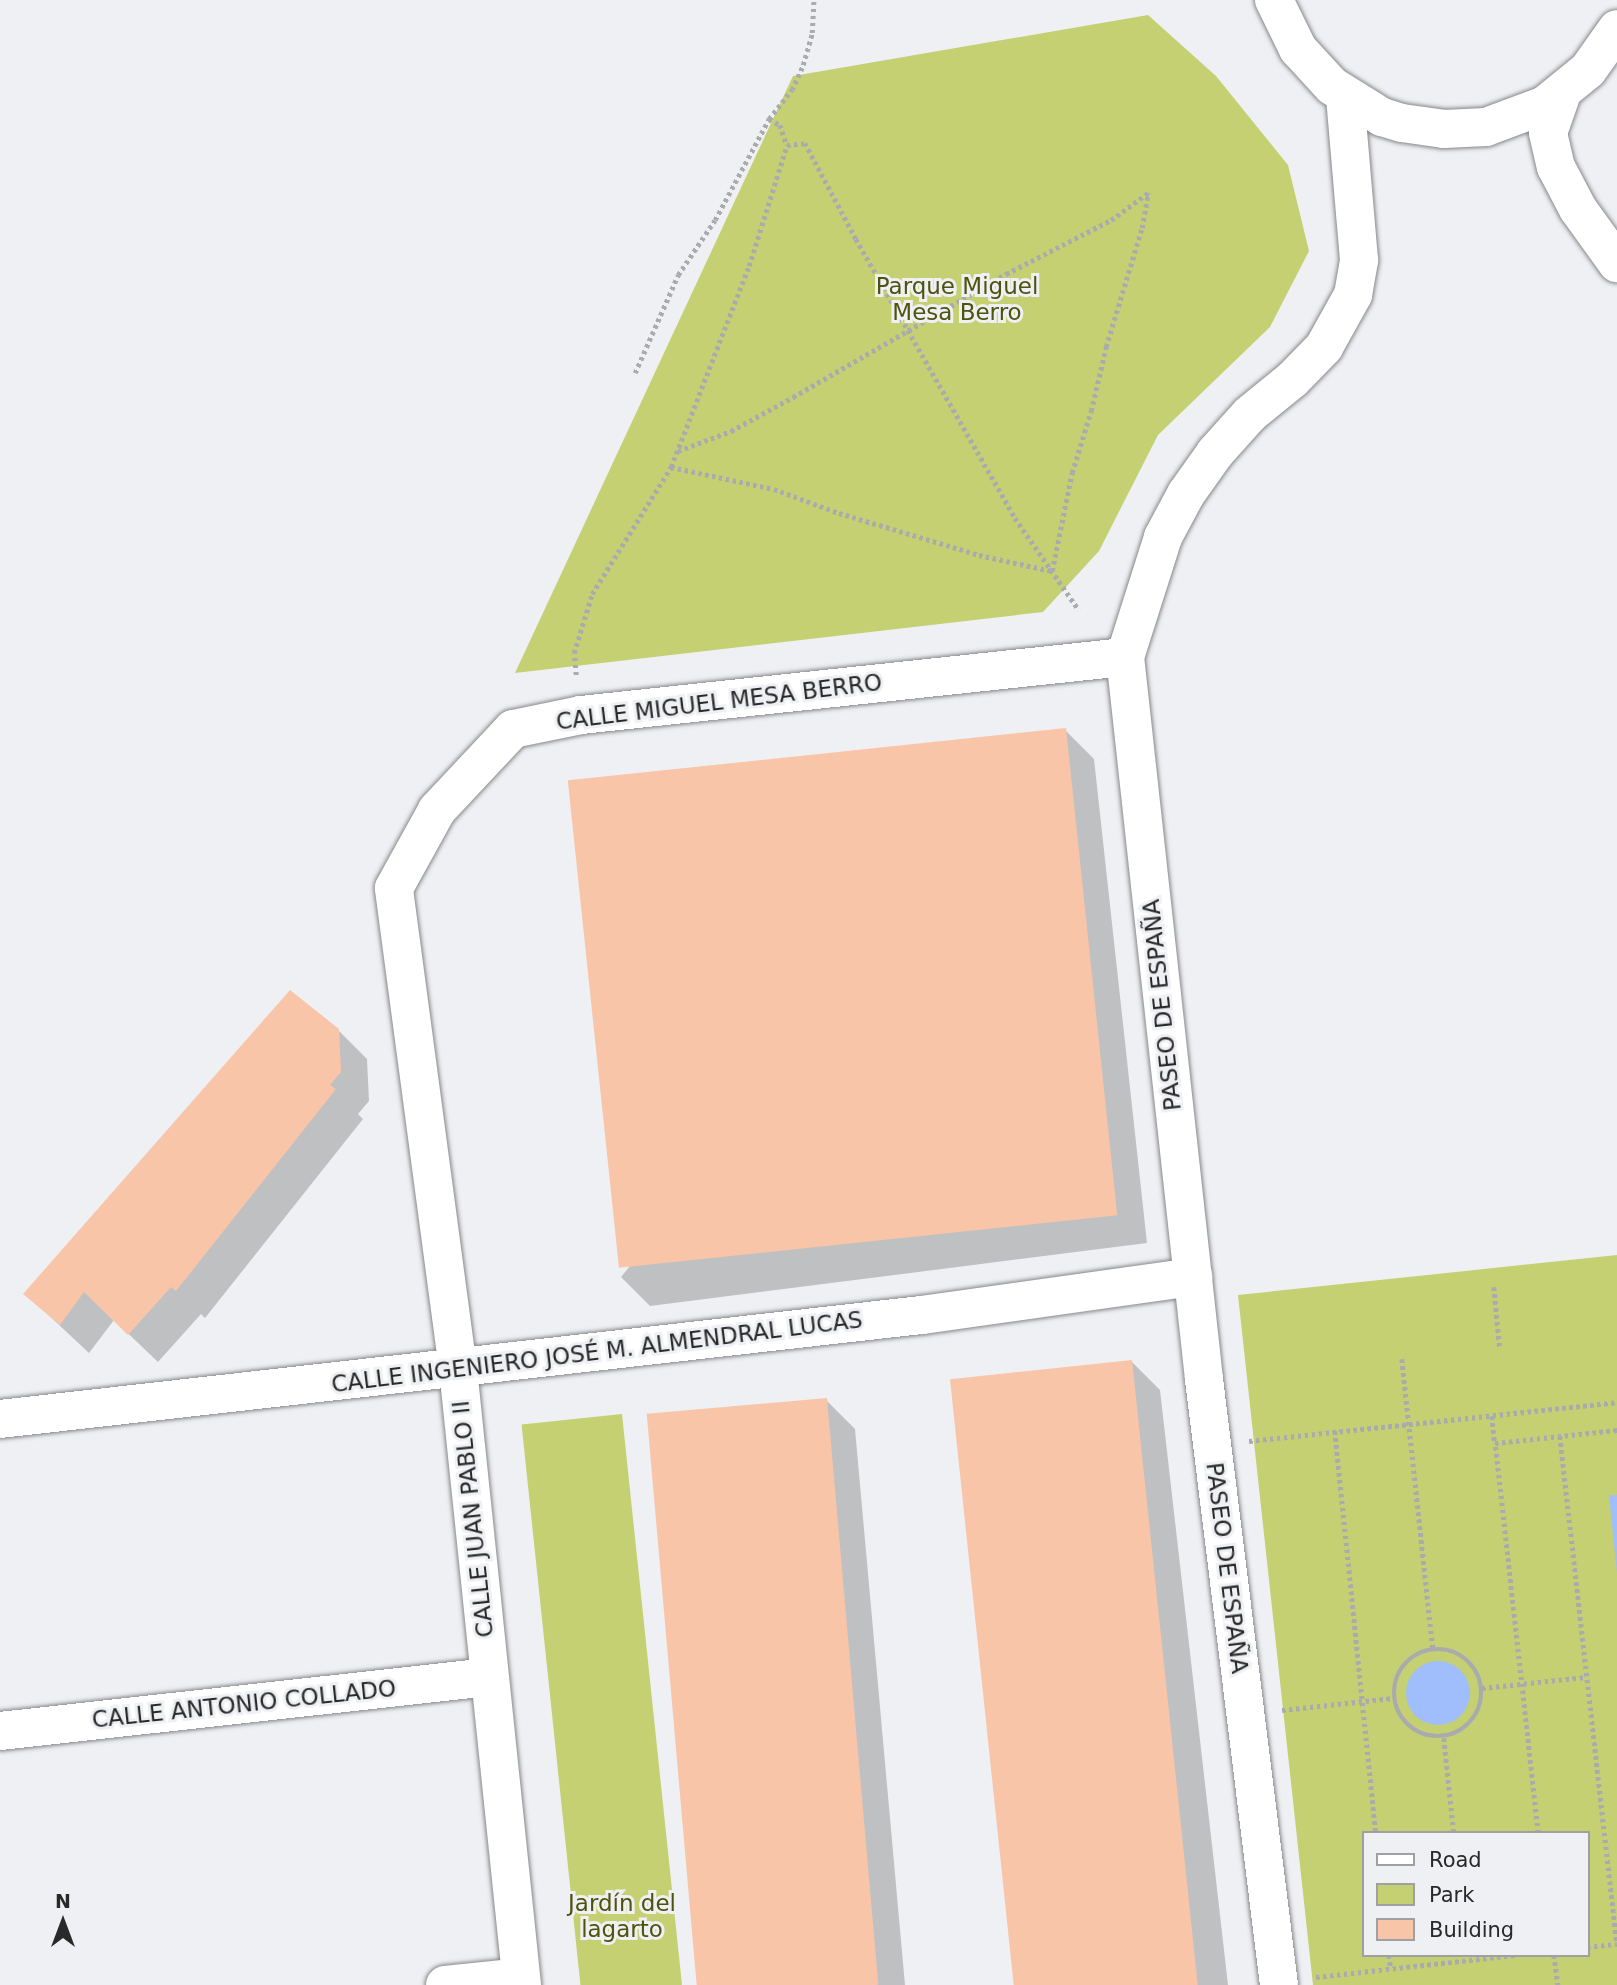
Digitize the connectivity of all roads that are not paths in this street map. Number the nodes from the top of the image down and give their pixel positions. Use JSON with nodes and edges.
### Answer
{"nodes":[{"id":1,"x":1274,"y":0,"type":"edge"},
{"id":2,"x":1617,"y":29,"type":"edge"},
{"id":3,"x":1589,"y":75,"type":"edge"},
{"id":4,"x":1345,"y":96,"type":"junction"},
{"id":5,"x":1617,"y":263,"type":"edge"},
{"id":6,"x":1125,"y":657,"type":"junction"},
{"id":7,"x":394,"y":888,"type":"joint"},
{"id":8,"x":1193,"y":1276,"type":"junction"},
{"id":9,"x":458,"y":1369,"type":"junction"},
{"id":10,"x":0,"y":1419,"type":"edge"},
{"id":11,"x":489,"y":1677,"type":"junction"},
{"id":12,"x":0,"y":1731,"type":"edge"},
{"id":13,"x":522,"y":1981,"type":"edge"},
{"id":14,"x":1296,"y":1981,"type":"edge"},
{"id":15,"x":445,"y":1985,"type":"edge"}],
"edges":[{"from":1,"to":4,"type":"street"},
{"from":2,"to":3,"type":"street"},
{"from":3,"to":4,"type":"street"},
{"from":3,"to":5,"type":"street"},
{"from":4,"to":6,"type":"street","name":"PASEO DE ESPAÑA"},
{"from":6,"to":7,"type":"street","name":"CALLE MIGUEL MESA BERRO"},
{"from":6,"to":8,"type":"street","name":"PASEO DE ESPAÑA"},
{"from":7,"to":9,"type":"street","name":"CALLE JUAN PABLO II"},
{"from":8,"to":9,"type":"street","name":"CALLE INGENIERO JOSÉ M. ALMENDRAL LUCAS"},
{"from":8,"to":14,"type":"street","name":"PASEO DE ESPAÑA"},
{"from":9,"to":10,"type":"street","name":"CALLE INGENIERO JOSÉ M. ALMENDRAL LUCAS"},
{"from":9,"to":11,"type":"street","name":"CALLE JUAN PABLO II"},
{"from":11,"to":12,"type":"street","name":"CALLE ANTONIO COLLADO"},
{"from":11,"to":13,"type":"street","name":"CALLE JUAN PABLO II"},
{"from":13,"to":15,"type":"street"}]}
